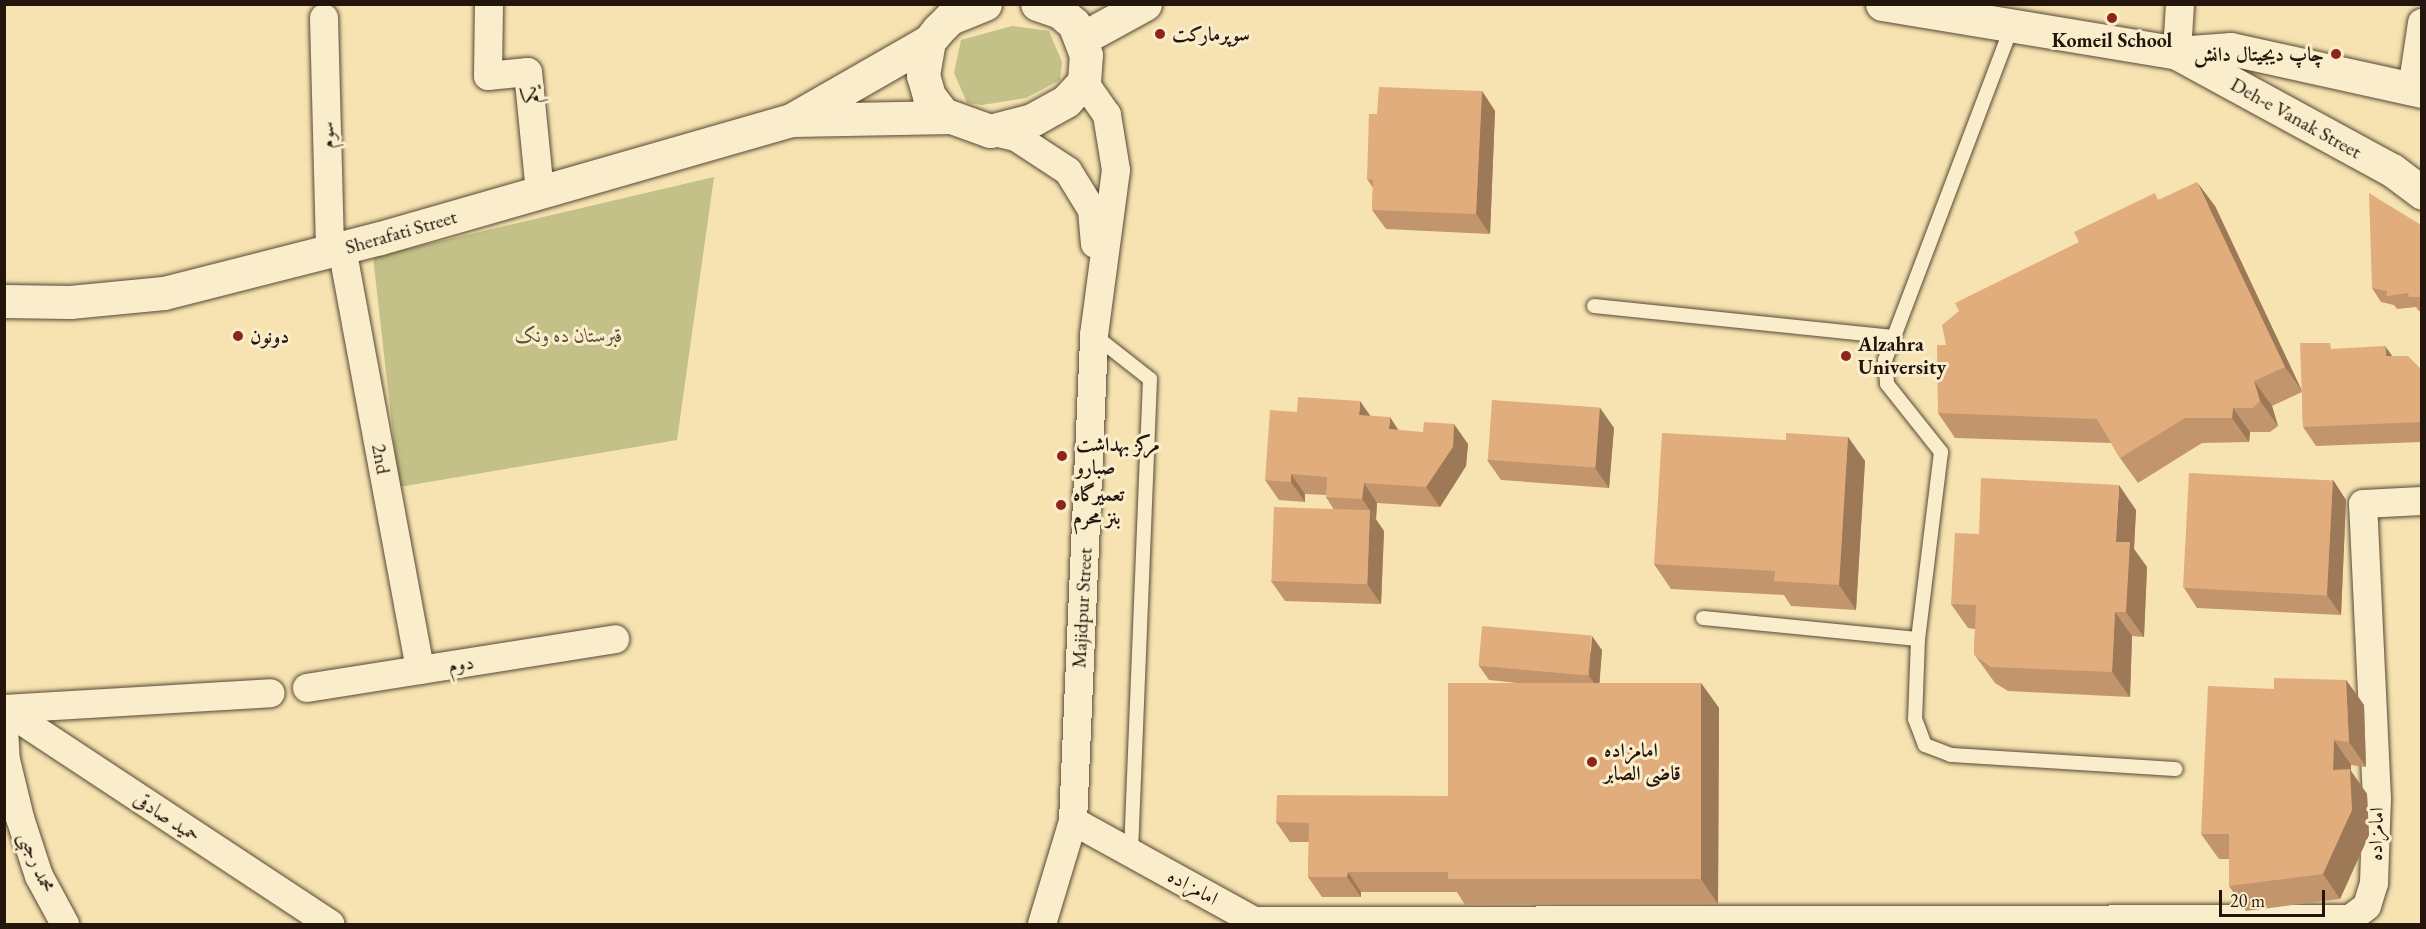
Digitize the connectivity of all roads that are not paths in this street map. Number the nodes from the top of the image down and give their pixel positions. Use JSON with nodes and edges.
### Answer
{"nodes":[{"id":1,"x":489,"y":4,"type":"edge"},
{"id":2,"x":985,"y":4,"type":"edge"},
{"id":3,"x":1037,"y":4,"type":"edge"},
{"id":4,"x":1145,"y":4,"type":"edge"},
{"id":5,"x":1882,"y":4,"type":"edge"},
{"id":6,"x":2180,"y":4,"type":"edge"},
{"id":7,"x":324,"y":18,"type":"dead end"},
{"id":8,"x":2421,"y":23,"type":"edge"},
{"id":9,"x":2012,"y":26,"type":"junction"},
{"id":10,"x":1081,"y":39,"type":"junction"},
{"id":11,"x":929,"y":41,"type":"junction"},
{"id":12,"x":2177,"y":53,"type":"junction"},
{"id":13,"x":1084,"y":82,"type":"junction"},
{"id":14,"x":2417,"y":90,"type":"edge"},
{"id":15,"x":950,"y":117,"type":"junction"},
{"id":16,"x":791,"y":120,"type":"junction"},
{"id":17,"x":990,"y":131,"type":"junction"},
{"id":18,"x":540,"y":192,"type":"junction"},
{"id":19,"x":2421,"y":193,"type":"edge"},
{"id":20,"x":336,"y":250,"type":"junction"},
{"id":21,"x":1098,"y":288,"type":"junction"},
{"id":22,"x":4,"y":301,"type":"edge"},
{"id":23,"x":1594,"y":306,"type":"dead end"},
{"id":24,"x":1095,"y":335,"type":"junction"},
{"id":25,"x":1893,"y":337,"type":"junction"},
{"id":26,"x":2421,"y":501,"type":"edge"},
{"id":27,"x":1703,"y":618,"type":"dead end"},
{"id":28,"x":615,"y":639,"type":"dead end"},
{"id":29,"x":1918,"y":639,"type":"junction"},
{"id":30,"x":420,"y":670,"type":"junction"},
{"id":31,"x":307,"y":688,"type":"dead end"},
{"id":32,"x":271,"y":693,"type":"dead end"},
{"id":33,"x":4,"y":709,"type":"edge"},
{"id":34,"x":4,"y":727,"type":"edge"},
{"id":35,"x":2176,"y":769,"type":"dead end"},
{"id":36,"x":1073,"y":821,"type":"junction"},
{"id":37,"x":1131,"y":851,"type":"junction"},
{"id":38,"x":65,"y":924,"type":"edge"},
{"id":39,"x":330,"y":924,"type":"edge"},
{"id":40,"x":1042,"y":924,"type":"edge"}],
"edges":[{"from":1,"to":18,"type":"street","name":"یکم"},
{"from":2,"to":11,"type":"street"},
{"from":3,"to":10,"type":"street"},
{"from":4,"to":10,"type":"street"},
{"from":5,"to":9,"type":"street","name":"Deh-e Vanak Street"},
{"from":6,"to":12,"type":"street"},
{"from":7,"to":20,"type":"street","name":"سوم"},
{"from":8,"to":14,"type":"street"},
{"from":9,"to":12,"type":"street","name":"Deh-e Vanak Street"},
{"from":9,"to":25,"type":"lane"},
{"from":10,"to":13,"type":"street"},
{"from":11,"to":15,"type":"street"},
{"from":11,"to":16,"type":"street"},
{"from":12,"to":14,"type":"street"},
{"from":12,"to":19,"type":"street","name":"Deh-e Vanak Street"},
{"from":13,"to":17,"type":"street"},
{"from":13,"to":21,"type":"street"},
{"from":15,"to":16,"type":"street"},
{"from":15,"to":17,"type":"street"},
{"from":16,"to":18,"type":"street","name":"Sherafati Street"},
{"from":17,"to":21,"type":"street"},
{"from":18,"to":20,"type":"street","name":"Sherafati Street"},
{"from":20,"to":22,"type":"street","name":"Sherafati Street"},
{"from":20,"to":30,"type":"street","name":"2nd"},
{"from":21,"to":24,"type":"street","name":"Majidpur Street"},
{"from":23,"to":25,"type":"lane"},
{"from":24,"to":36,"type":"street","name":"Majidpur Street"},
{"from":24,"to":37,"type":"lane"},
{"from":25,"to":29,"type":"lane"},
{"from":26,"to":37,"type":"street","name":"امامزاده"},
{"from":27,"to":29,"type":"lane"},
{"from":28,"to":30,"type":"street","name":"دوم"},
{"from":29,"to":35,"type":"lane"},
{"from":30,"to":31,"type":"street","name":"دوم"},
{"from":32,"to":33,"type":"street"},
{"from":33,"to":39,"type":"street","name":"حمید صادقی"},
{"from":34,"to":38,"type":"street","name":"محمد رجبی"},
{"from":36,"to":37,"type":"street","name":"امامزاده"},
{"from":36,"to":40,"type":"street","name":"Majidpur Street"}]}
